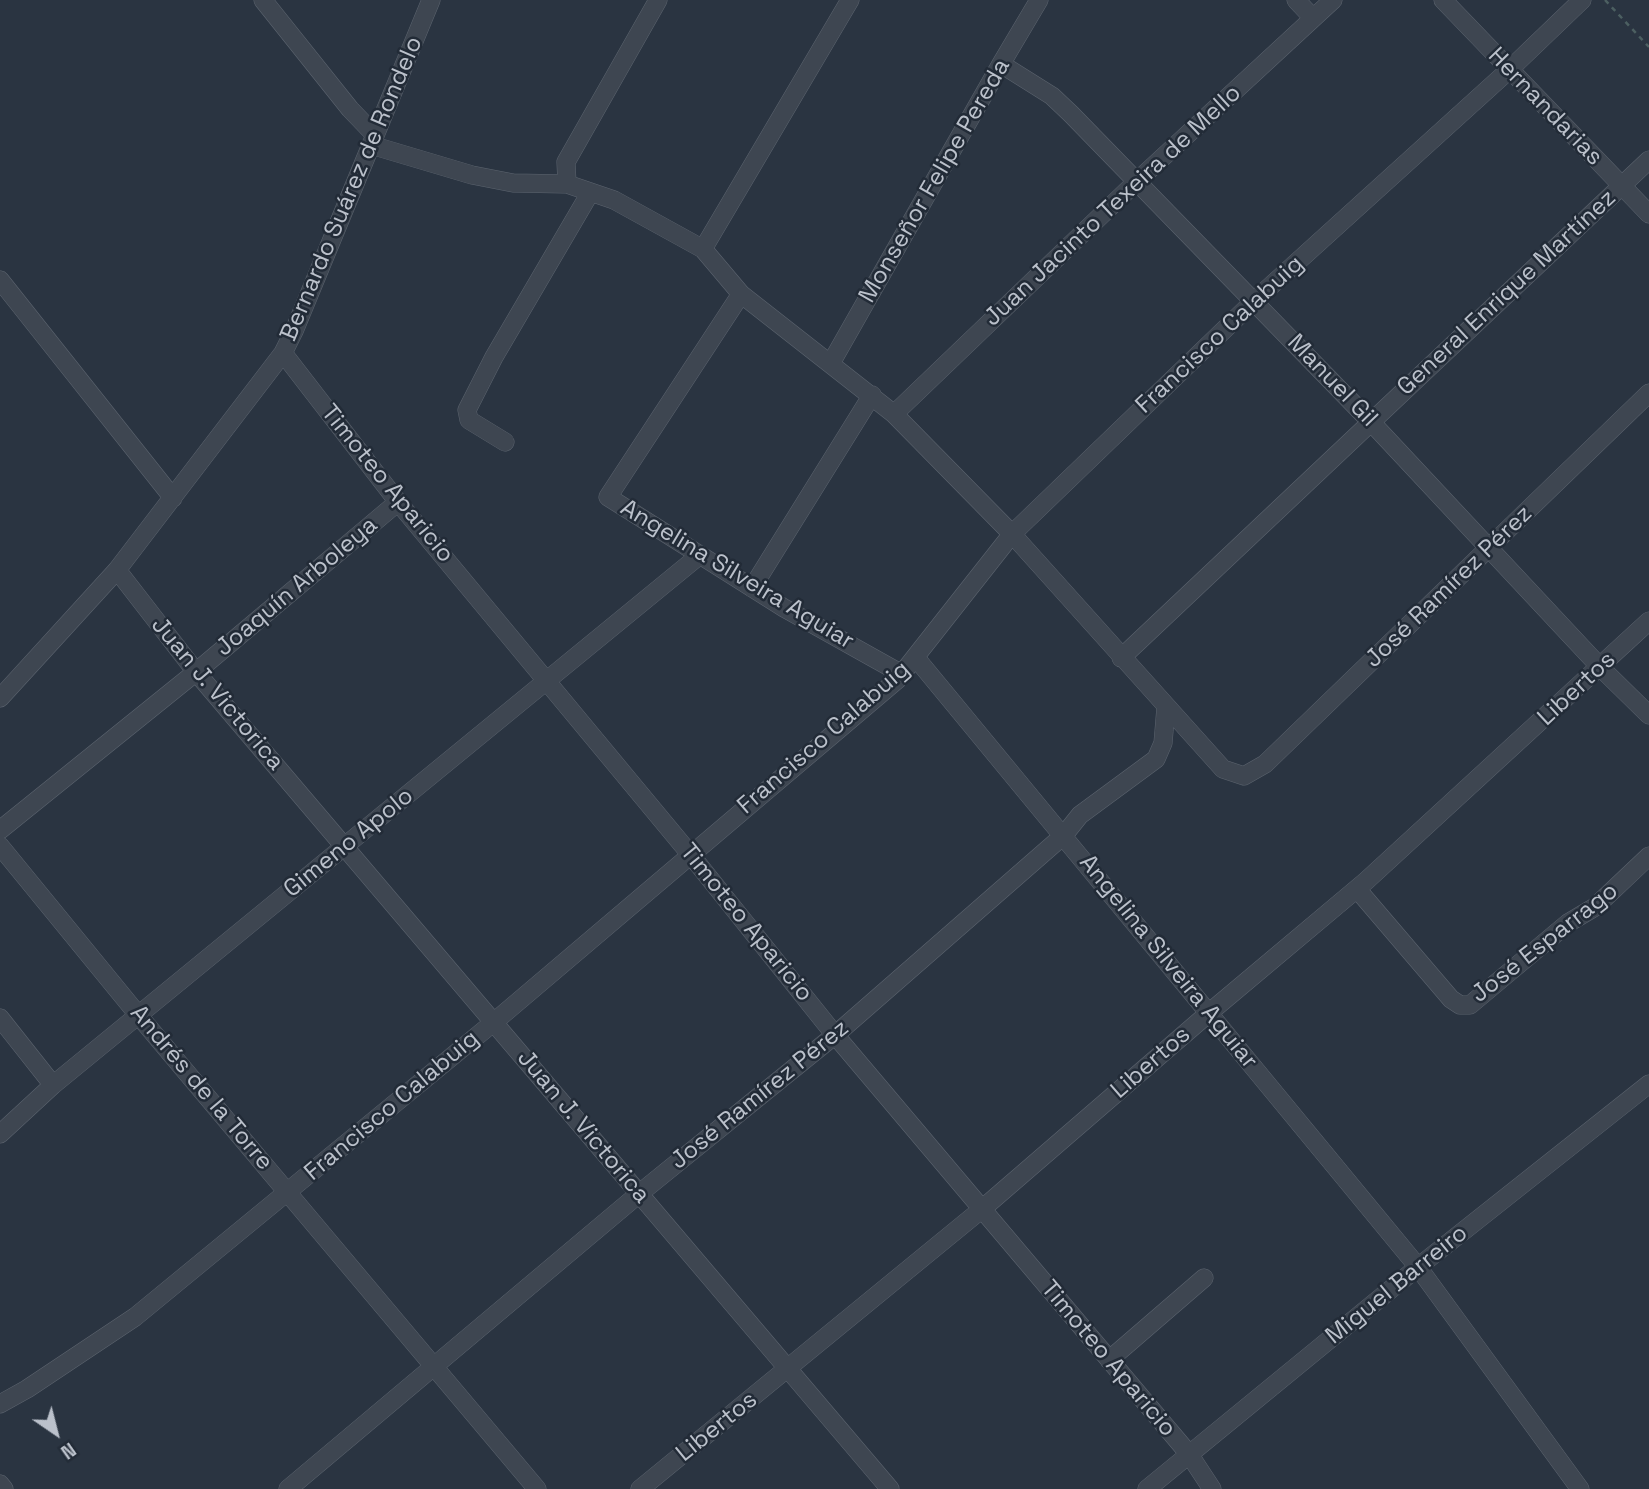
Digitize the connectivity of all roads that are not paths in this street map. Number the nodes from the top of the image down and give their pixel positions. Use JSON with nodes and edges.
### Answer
{"nodes":[{"id":1,"x":262,"y":0,"type":"edge"},
{"id":2,"x":431,"y":0,"type":"edge"},
{"id":3,"x":659,"y":0,"type":"edge"},
{"id":4,"x":850,"y":0,"type":"edge"},
{"id":5,"x":1039,"y":0,"type":"edge"},
{"id":6,"x":1296,"y":0,"type":"edge"},
{"id":7,"x":1333,"y":0,"type":"edge"},
{"id":8,"x":1443,"y":0,"type":"edge"},
{"id":9,"x":1582,"y":0,"type":"edge"},
{"id":10,"x":1313,"y":18,"type":"junction"},
{"id":11,"x":1000,"y":64,"type":"junction"},
{"id":12,"x":1509,"y":70,"type":"junction"},
{"id":13,"x":373,"y":140,"type":"junction"},
{"id":14,"x":1649,"y":160,"type":"edge"},
{"id":15,"x":1136,"y":182,"type":"junction"},
{"id":16,"x":567,"y":184,"type":"junction"},
{"id":17,"x":1621,"y":186,"type":"junction"},
{"id":18,"x":590,"y":192,"type":"junction"},
{"id":19,"x":1649,"y":214,"type":"edge"},
{"id":20,"x":703,"y":249,"type":"junction"},
{"id":21,"x":0,"y":281,"type":"edge"},
{"id":22,"x":741,"y":294,"type":"junction"},
{"id":23,"x":1254,"y":301,"type":"junction"},
{"id":24,"x":282,"y":354,"type":"junction"},
{"id":25,"x":831,"y":363,"type":"junction"},
{"id":26,"x":1649,"y":393,"type":"edge"},
{"id":27,"x":872,"y":395,"type":"junction"},
{"id":28,"x":894,"y":414,"type":"junction"},
{"id":29,"x":1371,"y":422,"type":"junction"},
{"id":30,"x":505,"y":442,"type":"dead end"},
{"id":31,"x":173,"y":498,"type":"junction"},
{"id":32,"x":398,"y":502,"type":"junction"},
{"id":33,"x":1012,"y":534,"type":"junction"},
{"id":34,"x":1489,"y":548,"type":"junction"},
{"id":35,"x":700,"y":555,"type":"junction"},
{"id":36,"x":117,"y":570,"type":"junction"},
{"id":37,"x":752,"y":588,"type":"junction"},
{"id":38,"x":1649,"y":621,"type":"edge"},
{"id":39,"x":916,"y":658,"type":"junction"},
{"id":40,"x":1121,"y":658,"type":"junction"},
{"id":41,"x":1601,"y":667,"type":"junction"},
{"id":42,"x":196,"y":671,"type":"junction"},
{"id":43,"x":902,"y":674,"type":"junction"},
{"id":44,"x":548,"y":680,"type":"junction"},
{"id":45,"x":0,"y":698,"type":"edge"},
{"id":46,"x":1166,"y":707,"type":"junction"},
{"id":47,"x":1649,"y":715,"type":"edge"},
{"id":48,"x":0,"y":830,"type":"edge"},
{"id":49,"x":1064,"y":835,"type":"junction"},
{"id":50,"x":0,"y":846,"type":"edge"},
{"id":51,"x":345,"y":846,"type":"junction"},
{"id":52,"x":691,"y":854,"type":"junction"},
{"id":53,"x":1649,"y":856,"type":"edge"},
{"id":54,"x":1357,"y":889,"type":"junction"},
{"id":55,"x":1210,"y":1012,"type":"junction"},
{"id":56,"x":139,"y":1016,"type":"junction"},
{"id":57,"x":0,"y":1018,"type":"edge"},
{"id":58,"x":494,"y":1022,"type":"junction"},
{"id":59,"x":835,"y":1035,"type":"junction"},
{"id":60,"x":1649,"y":1084,"type":"edge"},
{"id":61,"x":53,"y":1085,"type":"junction"},
{"id":62,"x":0,"y":1134,"type":"edge"},
{"id":63,"x":289,"y":1191,"type":"junction"},
{"id":64,"x":640,"y":1193,"type":"junction"},
{"id":65,"x":982,"y":1209,"type":"junction"},
{"id":66,"x":1418,"y":1267,"type":"junction"},
{"id":67,"x":1204,"y":1278,"type":"dead end"},
{"id":68,"x":1109,"y":1360,"type":"junction"},
{"id":69,"x":435,"y":1367,"type":"junction"},
{"id":70,"x":789,"y":1369,"type":"junction"},
{"id":71,"x":0,"y":1404,"type":"edge"},
{"id":72,"x":1189,"y":1454,"type":"junction"},
{"id":73,"x":0,"y":1484,"type":"edge"},
{"id":74,"x":4,"y":1489,"type":"edge"},
{"id":75,"x":288,"y":1489,"type":"edge"},
{"id":76,"x":537,"y":1489,"type":"edge"},
{"id":77,"x":640,"y":1489,"type":"edge"},
{"id":78,"x":890,"y":1489,"type":"edge"},
{"id":79,"x":1147,"y":1489,"type":"edge"},
{"id":80,"x":1212,"y":1489,"type":"edge"},
{"id":81,"x":1580,"y":1489,"type":"edge"}],
"edges":[{"from":1,"to":13,"type":"street"},
{"from":2,"to":13,"type":"street","name":"Bernardo Suárez de Rondelo"},
{"from":3,"to":16,"type":"street"},
{"from":4,"to":20,"type":"street"},
{"from":5,"to":11,"type":"street","name":"Monseñor Felipe Pereda"},
{"from":6,"to":10,"type":"street"},
{"from":7,"to":10,"type":"street","name":"Juan Jacinto Texeira de Mello"},
{"from":8,"to":12,"type":"street","name":"Hernandarias"},
{"from":9,"to":12,"type":"street","name":"Francisco Calabuig"},
{"from":10,"to":15,"type":"street","name":"Juan Jacinto Texeira de Mello"},
{"from":11,"to":15,"type":"street","name":"Manuel Gil"},
{"from":11,"to":25,"type":"street","name":"Monseñor Felipe Pereda"},
{"from":12,"to":17,"type":"street","name":"Hernandarias"},
{"from":12,"to":23,"type":"street","name":"Francisco Calabuig"},
{"from":13,"to":16,"type":"street"},
{"from":13,"to":24,"type":"street","name":"Bernardo Suárez de Rondelo"},
{"from":14,"to":17,"type":"street","name":"General Enrique Martínez"},
{"from":15,"to":23,"type":"street","name":"Manuel Gil"},
{"from":15,"to":28,"type":"street","name":"Juan Jacinto Texeira de Mello"},
{"from":16,"to":18,"type":"street"},
{"from":17,"to":19,"type":"street","name":"Hernandarias"},
{"from":17,"to":29,"type":"street","name":"General Enrique Martínez"},
{"from":18,"to":20,"type":"street"},
{"from":18,"to":30,"type":"street"},
{"from":20,"to":22,"type":"street"},
{"from":21,"to":31,"type":"street"},
{"from":22,"to":25,"type":"street"},
{"from":22,"to":35,"type":"street","name":"Angelina Silveira Aguiar"},
{"from":23,"to":29,"type":"street","name":"Manuel Gil"},
{"from":23,"to":33,"type":"street","name":"Francisco Calabuig"},
{"from":24,"to":31,"type":"street","name":"Bernardo Suárez de Rondelo"},
{"from":24,"to":32,"type":"street","name":"Timoteo Aparicio"},
{"from":25,"to":27,"type":"street"},
{"from":26,"to":34,"type":"street","name":"José Ramírez Pérez"},
{"from":27,"to":28,"type":"street"},
{"from":27,"to":37,"type":"street"},
{"from":28,"to":33,"type":"street"},
{"from":29,"to":34,"type":"street","name":"Manuel Gil"},
{"from":29,"to":40,"type":"street","name":"General Enrique Martínez"},
{"from":31,"to":36,"type":"street","name":"Bernardo Suárez de Rondelo"},
{"from":32,"to":42,"type":"street","name":"Joaquín Arboleya"},
{"from":32,"to":44,"type":"street","name":"Timoteo Aparicio"},
{"from":33,"to":39,"type":"street","name":"Francisco Calabuig"},
{"from":33,"to":40,"type":"street"},
{"from":34,"to":41,"type":"street","name":"Manuel Gil"},
{"from":34,"to":46,"type":"street","name":"José Ramírez Pérez"},
{"from":35,"to":37,"type":"street","name":"Angelina Silveira Aguiar"},
{"from":35,"to":44,"type":"street","name":"Gimeno Apolo"},
{"from":36,"to":42,"type":"street","name":"Juan J. Victorica"},
{"from":36,"to":45,"type":"street","name":"Bernardo Suárez de Rondelo"},
{"from":37,"to":43,"type":"street","name":"Angelina Silveira Aguiar"},
{"from":38,"to":41,"type":"street","name":"Libertos"},
{"from":39,"to":43,"type":"street","name":"Francisco Calabuig"},
{"from":39,"to":49,"type":"street","name":"Angelina Silveira Aguiar"},
{"from":40,"to":46,"type":"street"},
{"from":41,"to":47,"type":"street","name":"Manuel Gil"},
{"from":41,"to":54,"type":"street","name":"Libertos"},
{"from":42,"to":48,"type":"street","name":"Joaquín Arboleya"},
{"from":42,"to":51,"type":"street","name":"Juan J. Victorica"},
{"from":43,"to":52,"type":"street","name":"Francisco Calabuig"},
{"from":44,"to":51,"type":"street","name":"Gimeno Apolo"},
{"from":44,"to":52,"type":"street","name":"Timoteo Aparicio"},
{"from":46,"to":49,"type":"street","name":"José Ramírez Pérez"},
{"from":49,"to":55,"type":"street","name":"Angelina Silveira Aguiar"},
{"from":49,"to":59,"type":"street","name":"José Ramírez Pérez"},
{"from":50,"to":56,"type":"street","name":"Andrés de la Torre"},
{"from":51,"to":56,"type":"street","name":"Gimeno Apolo"},
{"from":51,"to":58,"type":"street","name":"Juan J. Victorica"},
{"from":52,"to":58,"type":"street","name":"Francisco Calabuig"},
{"from":52,"to":59,"type":"street","name":"Timoteo Aparicio"},
{"from":53,"to":54,"type":"street","name":"José Esparrago"},
{"from":54,"to":55,"type":"street","name":"Libertos"},
{"from":55,"to":65,"type":"street","name":"Libertos"},
{"from":55,"to":66,"type":"street","name":"Angelina Silveira Aguiar"},
{"from":56,"to":61,"type":"street","name":"Gimeno Apolo"},
{"from":56,"to":63,"type":"street","name":"Andrés de la Torre"},
{"from":57,"to":61,"type":"street"},
{"from":58,"to":63,"type":"street","name":"Francisco Calabuig"},
{"from":58,"to":64,"type":"street","name":"Juan J. Victorica"},
{"from":59,"to":64,"type":"street","name":"José Ramírez Pérez"},
{"from":59,"to":65,"type":"street","name":"Timoteo Aparicio"},
{"from":60,"to":66,"type":"street","name":"Miguel Barreiro"},
{"from":61,"to":62,"type":"street","name":"Gimeno Apolo"},
{"from":63,"to":69,"type":"street","name":"Andrés de la Torre"},
{"from":63,"to":71,"type":"street","name":"Francisco Calabuig"},
{"from":64,"to":69,"type":"street","name":"José Ramírez Pérez"},
{"from":64,"to":70,"type":"street","name":"Juan J. Victorica"},
{"from":65,"to":68,"type":"street","name":"Timoteo Aparicio"},
{"from":65,"to":70,"type":"street","name":"Libertos"},
{"from":66,"to":72,"type":"street","name":"Miguel Barreiro"},
{"from":66,"to":81,"type":"street","name":"Angelina Silveira Aguiar"},
{"from":67,"to":68,"type":"street"},
{"from":68,"to":72,"type":"street","name":"Timoteo Aparicio"},
{"from":69,"to":75,"type":"street","name":"José Ramírez Pérez"},
{"from":69,"to":76,"type":"street","name":"Andrés de la Torre"},
{"from":70,"to":77,"type":"street","name":"Libertos"},
{"from":70,"to":78,"type":"street","name":"Juan J. Victorica"},
{"from":72,"to":79,"type":"street","name":"Miguel Barreiro"},
{"from":72,"to":80,"type":"street","name":"Timoteo Aparicio"},
{"from":73,"to":74,"type":"street"}]}
